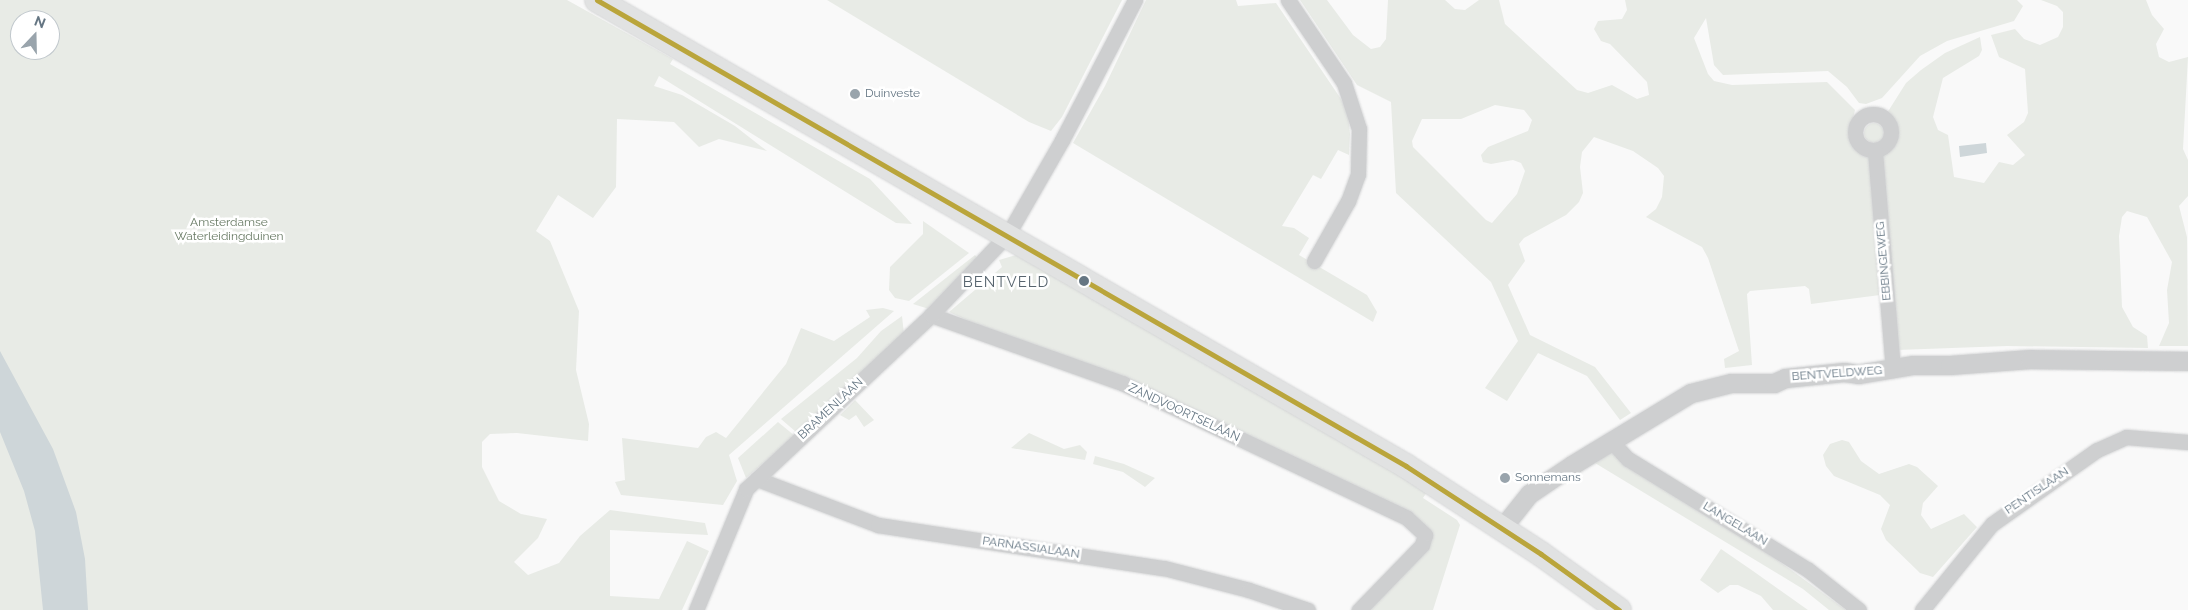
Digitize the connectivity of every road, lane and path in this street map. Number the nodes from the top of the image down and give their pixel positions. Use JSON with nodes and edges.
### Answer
{"nodes":[{"id":1,"x":597,"y":0,"type":"edge"},
{"id":2,"x":1135,"y":0,"type":"edge"},
{"id":3,"x":1288,"y":0,"type":"edge"},
{"id":4,"x":1875,"y":151,"type":"dead end"},
{"id":5,"x":1008,"y":234,"type":"junction"},
{"id":6,"x":1314,"y":262,"type":"dead end"},
{"id":7,"x":931,"y":315,"type":"junction"},
{"id":8,"x":2188,"y":361,"type":"edge"},
{"id":9,"x":1893,"y":370,"type":"junction"},
{"id":10,"x":1611,"y":441,"type":"junction"},
{"id":11,"x":2188,"y":442,"type":"edge"},
{"id":12,"x":758,"y":479,"type":"junction"},
{"id":13,"x":1502,"y":528,"type":"junction"},
{"id":14,"x":696,"y":610,"type":"edge"},
{"id":15,"x":1308,"y":610,"type":"edge"},
{"id":16,"x":1359,"y":610,"type":"edge"},
{"id":17,"x":1619,"y":610,"type":"edge"},
{"id":18,"x":1858,"y":610,"type":"edge"},
{"id":19,"x":1922,"y":610,"type":"edge"}],
"edges":[{"from":1,"to":5,"type":"main road"},
{"from":2,"to":5,"type":"street","name":"BRAMENLAAN"},
{"from":3,"to":6,"type":"street"},
{"from":4,"to":9,"type":"street","name":"EBBINGEWEG"},
{"from":5,"to":7,"type":"street","name":"BRAMENLAAN"},
{"from":5,"to":13,"type":"main road"},
{"from":7,"to":12,"type":"street","name":"BRAMENLAAN"},
{"from":7,"to":16,"type":"street","name":"ZANDVOORTSELAAN"},
{"from":8,"to":9,"type":"street","name":"BENTVELDWEG"},
{"from":9,"to":10,"type":"street","name":"BENTVELDWEG"},
{"from":10,"to":13,"type":"street","name":"BENTVELDWEG"},
{"from":10,"to":18,"type":"street","name":"LANGELAAN"},
{"from":11,"to":19,"type":"street","name":"PENTISLAAN"},
{"from":12,"to":14,"type":"street","name":"BRAMENLAAN"},
{"from":12,"to":15,"type":"street","name":"PARNASSIALAAN"},
{"from":13,"to":17,"type":"main road"}]}
